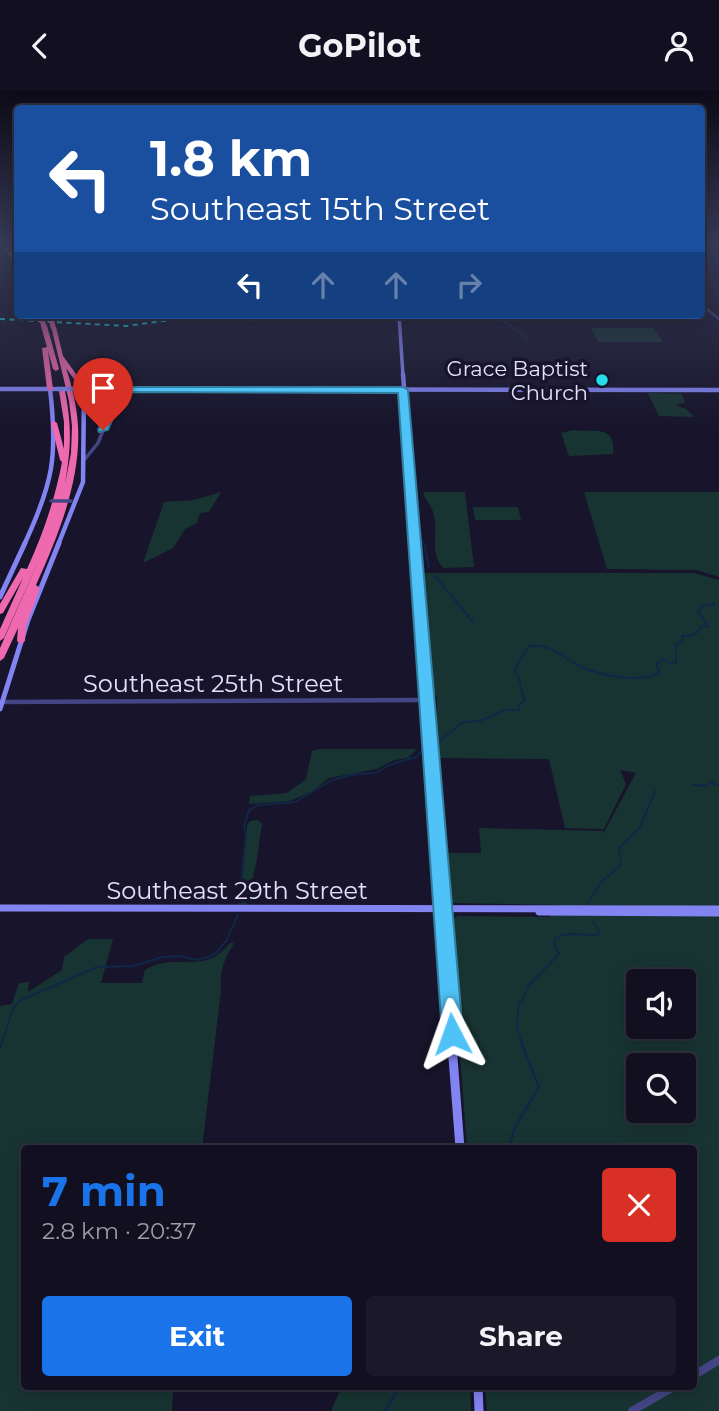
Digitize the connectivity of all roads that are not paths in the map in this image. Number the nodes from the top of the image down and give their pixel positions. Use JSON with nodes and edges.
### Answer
{"nodes":[{"id":1,"x":705,"y":307,"type":"edge"},
{"id":2,"x":42,"y":319,"type":"edge"},
{"id":3,"x":52,"y":319,"type":"edge"},
{"id":4,"x":399,"y":319,"type":"edge"},
{"id":5,"x":719,"y":319,"type":"edge"},
{"id":6,"x":45,"y":330,"type":"junction"},
{"id":7,"x":58,"y":351,"type":"junction"},
{"id":8,"x":0,"y":389,"type":"edge"},
{"id":9,"x":53,"y":389,"type":"junction"},
{"id":10,"x":83,"y":389,"type":"junction"},
{"id":11,"x":120,"y":389,"type":"junction"},
{"id":12,"x":403,"y":390,"type":"junction"},
{"id":13,"x":719,"y":390,"type":"edge"},
{"id":14,"x":54,"y":423,"type":"junction"},
{"id":15,"x":81,"y":434,"type":"junction"},
{"id":16,"x":98,"y":441,"type":"junction"},
{"id":17,"x":83,"y":443,"type":"junction"},
{"id":18,"x":85,"y":459,"type":"junction"},
{"id":19,"x":65,"y":471,"type":"junction"},
{"id":20,"x":71,"y":500,"type":"junction"},
{"id":21,"x":43,"y":501,"type":"junction"},
{"id":22,"x":51,"y":501,"type":"joint"},
{"id":23,"x":43,"y":546,"type":"junction"},
{"id":24,"x":0,"y":597,"type":"edge"},
{"id":25,"x":0,"y":611,"type":"edge"},
{"id":26,"x":0,"y":638,"type":"edge"},
{"id":27,"x":21,"y":641,"type":"junction"},
{"id":28,"x":0,"y":658,"type":"edge"},
{"id":29,"x":427,"y":700,"type":"junction"},
{"id":30,"x":1,"y":704,"type":"edge"},
{"id":31,"x":0,"y":908,"type":"edge"},
{"id":32,"x":443,"y":909,"type":"junction"},
{"id":33,"x":719,"y":911,"type":"edge"},
{"id":34,"x":460,"y":1145,"type":"edge"},
{"id":35,"x":719,"y":1360,"type":"edge"},
{"id":36,"x":697,"y":1373,"type":"edge"},
{"id":37,"x":478,"y":1390,"type":"edge"},
{"id":38,"x":668,"y":1390,"type":"edge"},
{"id":39,"x":480,"y":1411,"type":"edge"},
{"id":40,"x":632,"y":1411,"type":"edge"}],
"edges":[{"from":1,"to":5,"type":"street"},
{"from":2,"to":6,"type":"highway","bridge":true},
{"from":3,"to":7,"type":"highway","bridge":true},
{"from":4,"to":12,"type":"main road"},
{"from":6,"to":9,"type":"highway"},
{"from":6,"to":19,"type":"highway"},
{"from":7,"to":10,"type":"highway"},
{"from":7,"to":20,"type":"highway"},
{"from":8,"to":9,"type":"main road"},
{"from":9,"to":10,"type":"main road","bridge":true},
{"from":9,"to":14,"type":"main road"},
{"from":10,"to":11,"type":"main road"},
{"from":10,"to":15,"type":"main road"},
{"from":11,"to":12,"type":"main road"},
{"from":11,"to":16,"type":"street"},
{"from":12,"to":13,"type":"main road"},
{"from":12,"to":29,"type":"main road"},
{"from":14,"to":19,"type":"highway"},
{"from":14,"to":21,"type":"main road"},
{"from":15,"to":17,"type":"main road"},
{"from":15,"to":20,"type":"highway"},
{"from":16,"to":17,"type":"street"},
{"from":16,"to":18,"type":"street"},
{"from":17,"to":18,"type":"main road"},
{"from":18,"to":20,"type":"main road"},
{"from":19,"to":23,"type":"highway"},
{"from":20,"to":22,"type":"street","bridge":true},
{"from":20,"to":23,"type":"highway"},
{"from":20,"to":27,"type":"main road"},
{"from":21,"to":22,"type":"street"},
{"from":21,"to":24,"type":"main road"},
{"from":23,"to":25,"type":"highway"},
{"from":23,"to":26,"type":"highway"},
{"from":23,"to":27,"type":"highway"},
{"from":23,"to":28,"type":"highway"},
{"from":27,"to":30,"type":"main road"},
{"from":29,"to":30,"type":"street","name":"Southeast 25th Street"},
{"from":29,"to":32,"type":"main road"},
{"from":31,"to":32,"type":"main road","name":"Southeast 29th Street"},
{"from":32,"to":33,"type":"main road","name":"Southeast 29th Street"},
{"from":32,"to":34,"type":"main road"},
{"from":35,"to":36,"type":"street"},
{"from":37,"to":39,"type":"main road"},
{"from":38,"to":40,"type":"street"}]}
